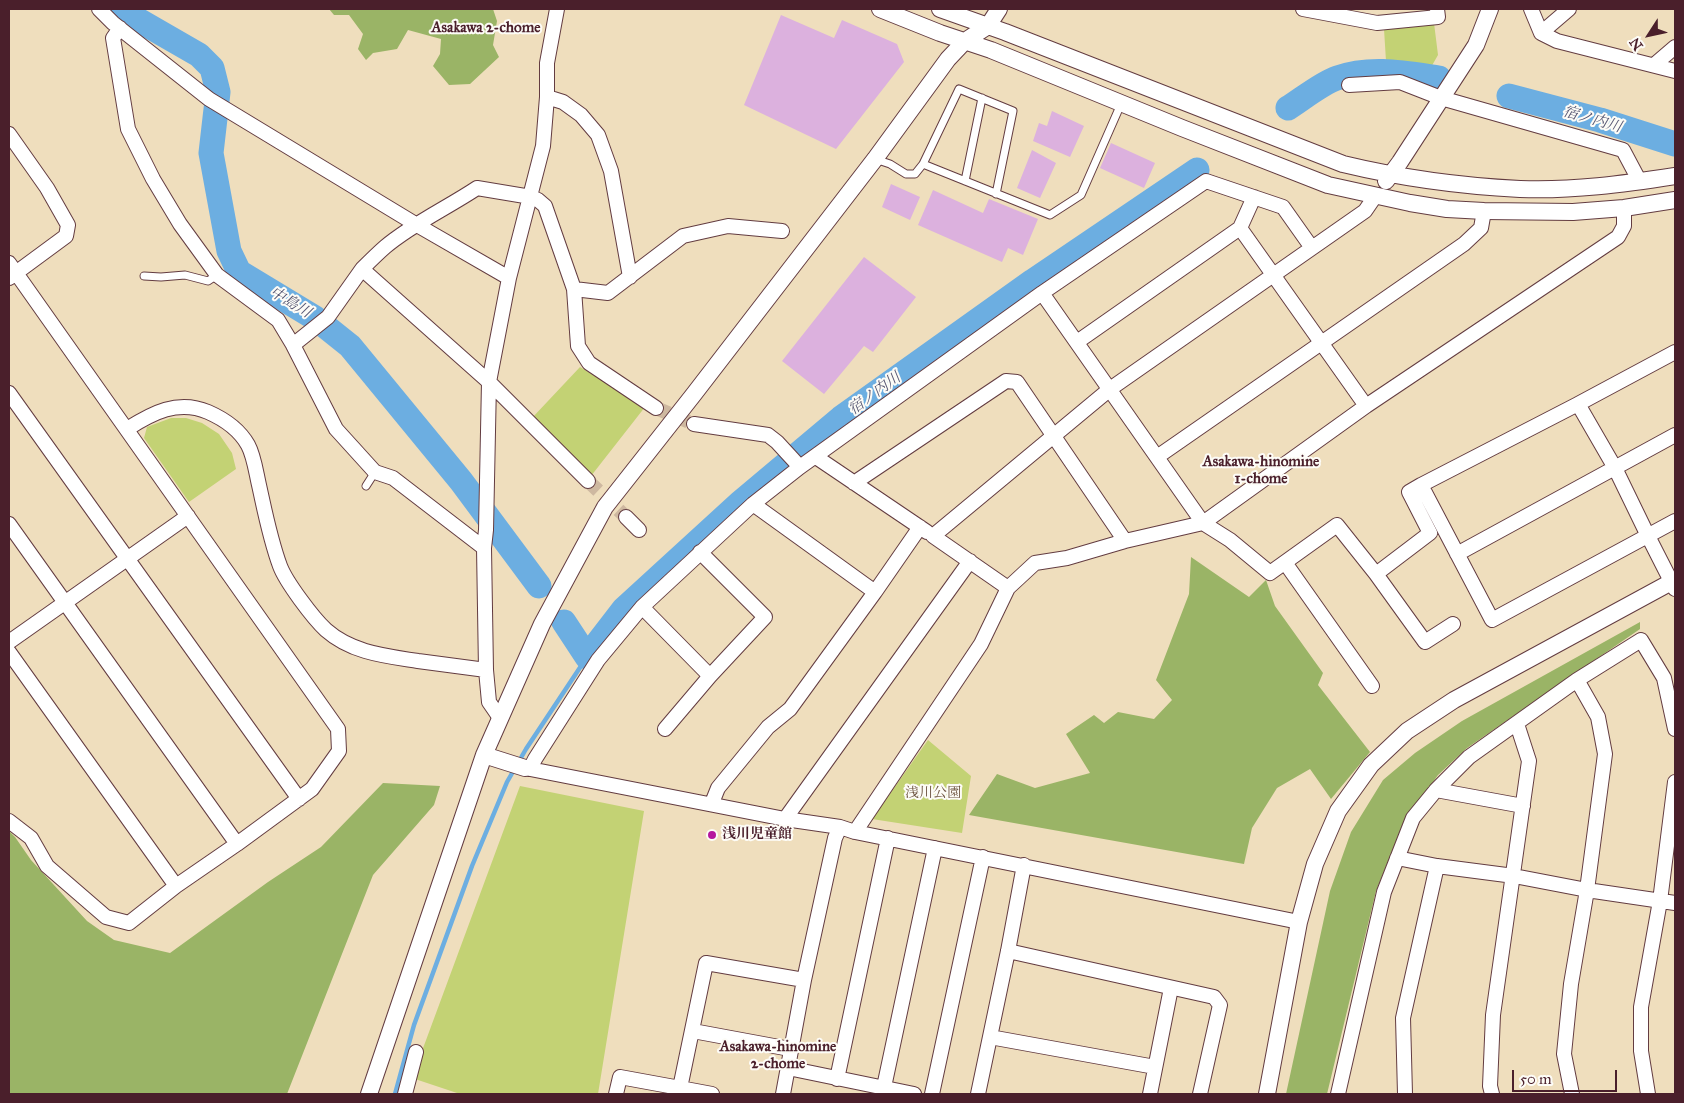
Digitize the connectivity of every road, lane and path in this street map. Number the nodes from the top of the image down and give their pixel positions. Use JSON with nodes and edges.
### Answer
{"nodes":[{"id":1,"x":99,"y":9,"type":"edge"},
{"id":2,"x":557,"y":9,"type":"edge"},
{"id":3,"x":880,"y":9,"type":"edge"},
{"id":4,"x":940,"y":9,"type":"edge"},
{"id":5,"x":999,"y":9,"type":"edge"},
{"id":6,"x":1303,"y":9,"type":"edge"},
{"id":7,"x":1437,"y":9,"type":"edge"},
{"id":8,"x":1490,"y":9,"type":"edge"},
{"id":9,"x":1531,"y":9,"type":"edge"},
{"id":10,"x":1569,"y":9,"type":"edge"},
{"id":11,"x":974,"y":14,"type":"edge"},
{"id":12,"x":988,"y":26,"type":"junction"},
{"id":13,"x":120,"y":28,"type":"junction"},
{"id":14,"x":1541,"y":33,"type":"junction"},
{"id":15,"x":965,"y":41,"type":"junction"},
{"id":16,"x":1675,"y":47,"type":"edge"},
{"id":17,"x":1654,"y":65,"type":"junction"},
{"id":18,"x":1675,"y":71,"type":"edge"},
{"id":19,"x":1349,"y":85,"type":"dead end"},
{"id":20,"x":547,"y":97,"type":"junction"},
{"id":21,"x":982,"y":98,"type":"junction"},
{"id":22,"x":1440,"y":98,"type":"junction"},
{"id":23,"x":1121,"y":104,"type":"junction"},
{"id":24,"x":9,"y":134,"type":"edge"},
{"id":25,"x":875,"y":159,"type":"junction"},
{"id":26,"x":922,"y":164,"type":"junction"},
{"id":27,"x":1390,"y":175,"type":"junction"},
{"id":28,"x":1675,"y":176,"type":"edge"},
{"id":29,"x":964,"y":181,"type":"junction"},
{"id":30,"x":1640,"y":182,"type":"junction"},
{"id":31,"x":996,"y":194,"type":"junction"},
{"id":32,"x":1376,"y":195,"type":"junction"},
{"id":33,"x":531,"y":197,"type":"junction"},
{"id":34,"x":1254,"y":197,"type":"junction"},
{"id":35,"x":1675,"y":200,"type":"edge"},
{"id":36,"x":1624,"y":208,"type":"junction"},
{"id":37,"x":1484,"y":211,"type":"junction"},
{"id":38,"x":417,"y":225,"type":"junction"},
{"id":39,"x":1240,"y":228,"type":"junction"},
{"id":40,"x":782,"y":231,"type":"dead end"},
{"id":41,"x":1312,"y":248,"type":"junction"},
{"id":42,"x":362,"y":269,"type":"junction"},
{"id":43,"x":11,"y":272,"type":"edge"},
{"id":44,"x":217,"y":275,"type":"junction"},
{"id":45,"x":1274,"y":275,"type":"junction"},
{"id":46,"x":144,"y":276,"type":"dead end"},
{"id":47,"x":630,"y":277,"type":"junction"},
{"id":48,"x":509,"y":278,"type":"junction"},
{"id":49,"x":574,"y":289,"type":"junction"},
{"id":50,"x":1042,"y":293,"type":"junction"},
{"id":51,"x":1077,"y":342,"type":"junction"},
{"id":52,"x":1321,"y":342,"type":"junction"},
{"id":53,"x":293,"y":345,"type":"junction"},
{"id":54,"x":1675,"y":352,"type":"edge"},
{"id":55,"x":489,"y":382,"type":"junction"},
{"id":56,"x":1110,"y":389,"type":"junction"},
{"id":57,"x":9,"y":393,"type":"edge"},
{"id":58,"x":1578,"y":404,"type":"junction"},
{"id":59,"x":1366,"y":406,"type":"junction"},
{"id":60,"x":656,"y":408,"type":"tunnel mouth"},
{"id":61,"x":694,"y":424,"type":"tunnel mouth"},
{"id":62,"x":127,"y":429,"type":"junction"},
{"id":63,"x":1054,"y":435,"type":"junction"},
{"id":64,"x":1675,"y":435,"type":"edge"},
{"id":65,"x":816,"y":457,"type":"junction"},
{"id":66,"x":1157,"y":457,"type":"junction"},
{"id":67,"x":797,"y":465,"type":"junction"},
{"id":68,"x":1615,"y":468,"type":"junction"},
{"id":69,"x":375,"y":472,"type":"junction"},
{"id":70,"x":588,"y":481,"type":"tunnel mouth"},
{"id":71,"x":854,"y":483,"type":"junction"},
{"id":72,"x":1421,"y":485,"type":"junction"},
{"id":73,"x":366,"y":486,"type":"dead end"},
{"id":74,"x":753,"y":504,"type":"junction"},
{"id":75,"x":188,"y":516,"type":"junction"},
{"id":76,"x":626,"y":517,"type":"tunnel mouth"},
{"id":77,"x":1675,"y":521,"type":"edge"},
{"id":78,"x":1203,"y":522,"type":"junction"},
{"id":79,"x":9,"y":524,"type":"edge"},
{"id":80,"x":920,"y":527,"type":"junction"},
{"id":81,"x":639,"y":530,"type":"dead end"},
{"id":82,"x":933,"y":536,"type":"junction"},
{"id":83,"x":1648,"y":536,"type":"junction"},
{"id":84,"x":1126,"y":541,"type":"junction"},
{"id":85,"x":484,"y":548,"type":"junction"},
{"id":86,"x":700,"y":552,"type":"junction"},
{"id":87,"x":1457,"y":554,"type":"junction"},
{"id":88,"x":127,"y":558,"type":"junction"},
{"id":89,"x":970,"y":561,"type":"junction"},
{"id":90,"x":1286,"y":564,"type":"junction"},
{"id":91,"x":1376,"y":574,"type":"junction"},
{"id":92,"x":1674,"y":584,"type":"edge"},
{"id":93,"x":1008,"y":588,"type":"junction"},
{"id":94,"x":875,"y":592,"type":"junction"},
{"id":95,"x":65,"y":603,"type":"junction"},
{"id":96,"x":642,"y":607,"type":"junction"},
{"id":97,"x":1453,"y":624,"type":"dead end"},
{"id":98,"x":9,"y":642,"type":"edge"},
{"id":99,"x":9,"y":652,"type":"edge"},
{"id":100,"x":486,"y":670,"type":"junction"},
{"id":101,"x":710,"y":676,"type":"junction"},
{"id":102,"x":1576,"y":680,"type":"junction"},
{"id":103,"x":1372,"y":686,"type":"dead end"},
{"id":104,"x":500,"y":718,"type":"junction"},
{"id":105,"x":1517,"y":724,"type":"junction"},
{"id":106,"x":665,"y":729,"type":"dead end"},
{"id":107,"x":1675,"y":729,"type":"edge"},
{"id":108,"x":484,"y":755,"type":"junction"},
{"id":109,"x":522,"y":767,"type":"junction"},
{"id":110,"x":1675,"y":782,"type":"edge"},
{"id":111,"x":1436,"y":790,"type":"junction"},
{"id":112,"x":299,"y":799,"type":"junction"},
{"id":113,"x":712,"y":803,"type":"junction"},
{"id":114,"x":1523,"y":806,"type":"junction"},
{"id":115,"x":785,"y":818,"type":"junction"},
{"id":116,"x":9,"y":821,"type":"edge"},
{"id":117,"x":840,"y":827,"type":"junction"},
{"id":118,"x":855,"y":832,"type":"junction"},
{"id":119,"x":888,"y":838,"type":"junction"},
{"id":120,"x":237,"y":844,"type":"junction"},
{"id":121,"x":935,"y":848,"type":"junction"},
{"id":122,"x":982,"y":857,"type":"junction"},
{"id":123,"x":1396,"y":858,"type":"junction"},
{"id":124,"x":1024,"y":865,"type":"junction"},
{"id":125,"x":1437,"y":866,"type":"junction"},
{"id":126,"x":1514,"y":876,"type":"junction"},
{"id":127,"x":176,"y":886,"type":"junction"},
{"id":128,"x":1587,"y":890,"type":"junction"},
{"id":129,"x":1660,"y":901,"type":"junction"},
{"id":130,"x":1675,"y":904,"type":"edge"},
{"id":131,"x":1299,"y":922,"type":"junction"},
{"id":132,"x":1008,"y":951,"type":"junction"},
{"id":133,"x":804,"y":980,"type":"junction"},
{"id":134,"x":1171,"y":988,"type":"junction"},
{"id":135,"x":693,"y":1031,"type":"junction"},
{"id":136,"x":990,"y":1037,"type":"junction"},
{"id":137,"x":790,"y":1049,"type":"junction"},
{"id":138,"x":416,"y":1052,"type":"dead end"},
{"id":139,"x":1155,"y":1067,"type":"junction"},
{"id":140,"x":788,"y":1068,"type":"junction"},
{"id":141,"x":837,"y":1079,"type":"junction"},
{"id":142,"x":884,"y":1087,"type":"junction"},
{"id":143,"x":680,"y":1088,"type":"junction"},
{"id":144,"x":369,"y":1094,"type":"edge"},
{"id":145,"x":405,"y":1094,"type":"edge"},
{"id":146,"x":616,"y":1094,"type":"edge"},
{"id":147,"x":712,"y":1094,"type":"edge"},
{"id":148,"x":783,"y":1094,"type":"edge"},
{"id":149,"x":914,"y":1094,"type":"edge"},
{"id":150,"x":932,"y":1094,"type":"edge"},
{"id":151,"x":978,"y":1094,"type":"edge"},
{"id":152,"x":1150,"y":1094,"type":"edge"},
{"id":153,"x":1200,"y":1094,"type":"edge"},
{"id":154,"x":1267,"y":1094,"type":"edge"},
{"id":155,"x":1338,"y":1094,"type":"edge"},
{"id":156,"x":1405,"y":1094,"type":"edge"},
{"id":157,"x":1492,"y":1094,"type":"edge"},
{"id":158,"x":1572,"y":1094,"type":"edge"},
{"id":159,"x":1648,"y":1094,"type":"edge"}],
"edges":[{"from":1,"to":13,"type":"street"},
{"from":2,"to":20,"type":"street"},
{"from":3,"to":15,"type":"street"},
{"from":4,"to":11,"type":"street"},
{"from":5,"to":12,"type":"street"},
{"from":6,"to":7,"type":"street"},
{"from":8,"to":22,"type":"street"},
{"from":9,"to":14,"type":"street"},
{"from":10,"to":14,"type":"street"},
{"from":11,"to":12,"type":"street"},
{"from":11,"to":15,"type":"street"},
{"from":12,"to":15,"type":"street"},
{"from":12,"to":27,"type":"street"},
{"from":13,"to":38,"type":"street"},
{"from":13,"to":44,"type":"street"},
{"from":14,"to":17,"type":"street"},
{"from":15,"to":23,"type":"street"},
{"from":15,"to":25,"type":"street"},
{"from":16,"to":17,"type":"street"},
{"from":17,"to":18,"type":"street"},
{"from":19,"to":22,"type":"street"},
{"from":20,"to":33,"type":"street"},
{"from":20,"to":47,"type":"street"},
{"from":21,"to":26,"type":"lane"},
{"from":21,"to":29,"type":"lane"},
{"from":21,"to":31,"type":"lane"},
{"from":22,"to":27,"type":"street"},
{"from":22,"to":30,"type":"street"},
{"from":23,"to":31,"type":"lane"},
{"from":23,"to":32,"type":"street"},
{"from":24,"to":43,"type":"street"},
{"from":25,"to":26,"type":"lane"},
{"from":25,"to":104,"type":"street"},
{"from":26,"to":29,"type":"lane"},
{"from":27,"to":30,"type":"street"},
{"from":27,"to":32,"type":"street"},
{"from":28,"to":30,"type":"street"},
{"from":29,"to":31,"type":"lane"},
{"from":32,"to":37,"type":"street"},
{"from":32,"to":41,"type":"street"},
{"from":33,"to":38,"type":"street"},
{"from":33,"to":48,"type":"street"},
{"from":33,"to":49,"type":"street"},
{"from":34,"to":39,"type":"street"},
{"from":34,"to":41,"type":"street"},
{"from":34,"to":50,"type":"street"},
{"from":35,"to":36,"type":"street"},
{"from":36,"to":37,"type":"street"},
{"from":36,"to":59,"type":"street"},
{"from":37,"to":52,"type":"street"},
{"from":38,"to":42,"type":"street"},
{"from":38,"to":48,"type":"street"},
{"from":39,"to":45,"type":"street"},
{"from":39,"to":51,"type":"street"},
{"from":40,"to":47,"type":"street"},
{"from":41,"to":45,"type":"street"},
{"from":42,"to":53,"type":"street"},
{"from":42,"to":55,"type":"street"},
{"from":43,"to":62,"type":"street"},
{"from":44,"to":46,"type":"lane"},
{"from":44,"to":53,"type":"street"},
{"from":45,"to":52,"type":"street"},
{"from":45,"to":56,"type":"street"},
{"from":47,"to":49,"type":"street"},
{"from":48,"to":55,"type":"street"},
{"from":49,"to":60,"type":"street"},
{"from":50,"to":51,"type":"street"},
{"from":50,"to":65,"type":"street"},
{"from":51,"to":56,"type":"street"},
{"from":52,"to":59,"type":"street"},
{"from":52,"to":66,"type":"street"},
{"from":53,"to":69,"type":"street"},
{"from":54,"to":58,"type":"street"},
{"from":55,"to":70,"type":"street"},
{"from":55,"to":85,"type":"street"},
{"from":56,"to":63,"type":"street"},
{"from":56,"to":66,"type":"street"},
{"from":57,"to":88,"type":"street"},
{"from":58,"to":68,"type":"street"},
{"from":58,"to":72,"type":"street"},
{"from":59,"to":78,"type":"street"},
{"from":61,"to":67,"type":"street"},
{"from":62,"to":75,"type":"street"},
{"from":62,"to":100,"type":"street"},
{"from":63,"to":71,"type":"street"},
{"from":63,"to":82,"type":"street"},
{"from":63,"to":84,"type":"street"},
{"from":64,"to":68,"type":"street"},
{"from":65,"to":67,"type":"street"},
{"from":65,"to":71,"type":"street"},
{"from":66,"to":78,"type":"street"},
{"from":67,"to":74,"type":"street"},
{"from":68,"to":83,"type":"street"},
{"from":68,"to":87,"type":"street"},
{"from":69,"to":73,"type":"lane"},
{"from":69,"to":85,"type":"street"},
{"from":71,"to":80,"type":"street"},
{"from":72,"to":87,"type":"street"},
{"from":72,"to":91,"type":"street"},
{"from":74,"to":86,"type":"street"},
{"from":74,"to":94,"type":"street"},
{"from":75,"to":88,"type":"street"},
{"from":75,"to":112,"type":"street"},
{"from":76,"to":81,"type":"street"},
{"from":77,"to":83,"type":"street"},
{"from":78,"to":84,"type":"street"},
{"from":78,"to":90,"type":"street"},
{"from":79,"to":95,"type":"street"},
{"from":80,"to":82,"type":"street"},
{"from":80,"to":94,"type":"street"},
{"from":82,"to":89,"type":"street"},
{"from":83,"to":87,"type":"street"},
{"from":83,"to":92,"type":"street"},
{"from":84,"to":93,"type":"street"},
{"from":85,"to":100,"type":"street"},
{"from":86,"to":96,"type":"street"},
{"from":86,"to":101,"type":"street"},
{"from":88,"to":95,"type":"street"},
{"from":88,"to":112,"type":"street"},
{"from":89,"to":93,"type":"street"},
{"from":89,"to":115,"type":"street"},
{"from":90,"to":91,"type":"street"},
{"from":90,"to":103,"type":"street"},
{"from":91,"to":97,"type":"street"},
{"from":92,"to":131,"type":"street"},
{"from":93,"to":118,"type":"street"},
{"from":94,"to":113,"type":"street"},
{"from":95,"to":98,"type":"street"},
{"from":95,"to":120,"type":"street"},
{"from":96,"to":101,"type":"street"},
{"from":96,"to":109,"type":"street"},
{"from":99,"to":127,"type":"street"},
{"from":100,"to":104,"type":"street"},
{"from":101,"to":106,"type":"street"},
{"from":102,"to":105,"type":"street"},
{"from":102,"to":107,"type":"street"},
{"from":102,"to":128,"type":"street"},
{"from":104,"to":108,"type":"street"},
{"from":105,"to":111,"type":"street"},
{"from":105,"to":114,"type":"street"},
{"from":108,"to":109,"type":"street"},
{"from":108,"to":144,"type":"street"},
{"from":109,"to":113,"type":"street"},
{"from":110,"to":129,"type":"street"},
{"from":111,"to":114,"type":"street"},
{"from":111,"to":123,"type":"street"},
{"from":112,"to":120,"type":"street"},
{"from":113,"to":115,"type":"street"},
{"from":114,"to":126,"type":"street"},
{"from":115,"to":117,"type":"street"},
{"from":116,"to":127,"type":"street"},
{"from":117,"to":118,"type":"street"},
{"from":117,"to":133,"type":"street"},
{"from":118,"to":119,"type":"street"},
{"from":119,"to":121,"type":"street"},
{"from":119,"to":141,"type":"street"},
{"from":120,"to":127,"type":"street"},
{"from":121,"to":122,"type":"street"},
{"from":121,"to":142,"type":"street"},
{"from":122,"to":124,"type":"street"},
{"from":122,"to":150,"type":"street"},
{"from":123,"to":125,"type":"street"},
{"from":123,"to":155,"type":"street"},
{"from":124,"to":131,"type":"street"},
{"from":124,"to":132,"type":"street"},
{"from":125,"to":126,"type":"street"},
{"from":125,"to":156,"type":"street"},
{"from":126,"to":128,"type":"street"},
{"from":126,"to":157,"type":"street"},
{"from":128,"to":129,"type":"street"},
{"from":128,"to":158,"type":"street"},
{"from":129,"to":130,"type":"street"},
{"from":129,"to":159,"type":"street"},
{"from":131,"to":154,"type":"street"},
{"from":132,"to":134,"type":"street"},
{"from":132,"to":136,"type":"street"},
{"from":133,"to":135,"type":"street"},
{"from":133,"to":137,"type":"street"},
{"from":134,"to":139,"type":"street"},
{"from":134,"to":153,"type":"street"},
{"from":135,"to":137,"type":"street"},
{"from":135,"to":143,"type":"street"},
{"from":136,"to":139,"type":"street"},
{"from":136,"to":151,"type":"street"},
{"from":137,"to":140,"type":"street"},
{"from":138,"to":145,"type":"street"},
{"from":139,"to":152,"type":"street"},
{"from":140,"to":141,"type":"street"},
{"from":140,"to":148,"type":"street"},
{"from":141,"to":142,"type":"street"},
{"from":142,"to":149,"type":"street"},
{"from":143,"to":146,"type":"street"},
{"from":143,"to":147,"type":"street"}]}
